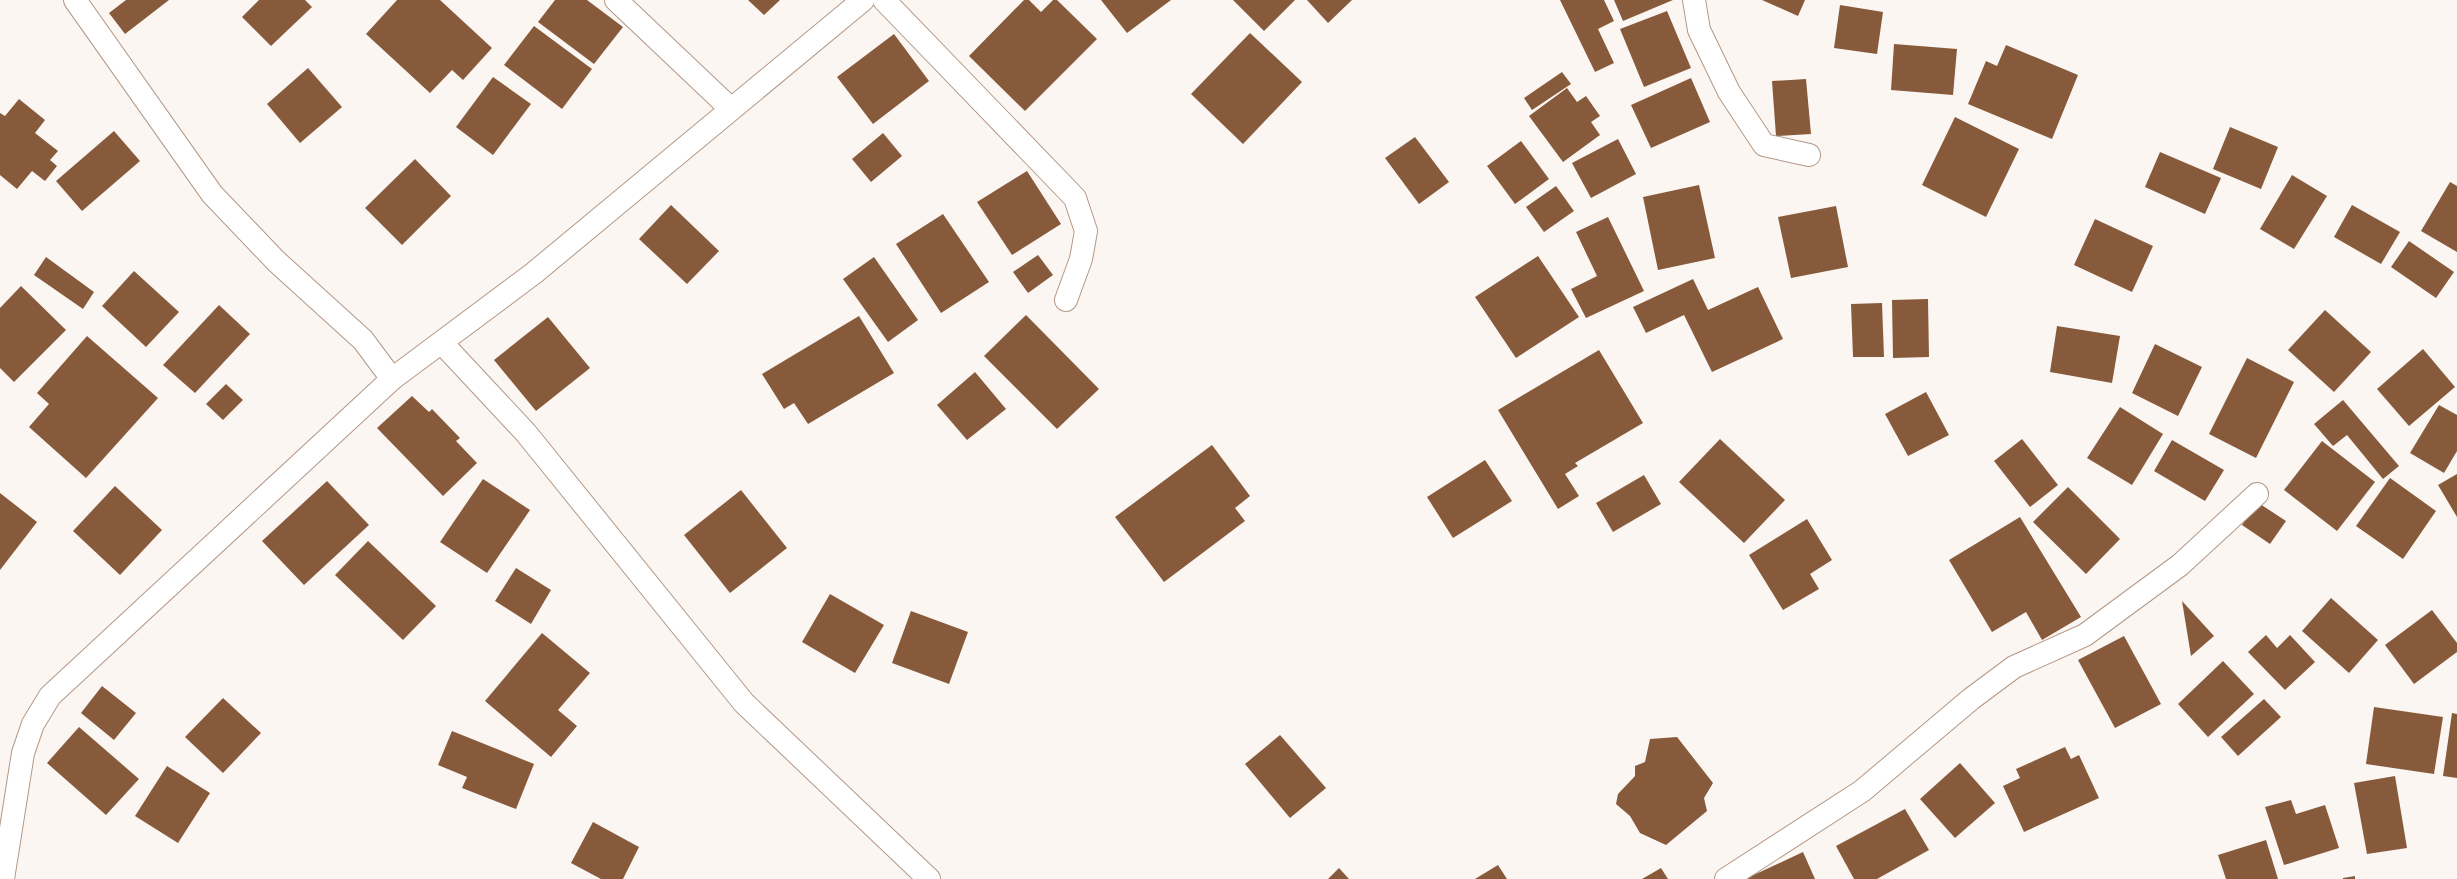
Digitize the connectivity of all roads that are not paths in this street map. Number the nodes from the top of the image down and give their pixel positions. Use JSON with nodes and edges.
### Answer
{"nodes":[{"id":1,"x":75,"y":0,"type":"edge"},
{"id":2,"x":616,"y":0,"type":"edge"},
{"id":3,"x":863,"y":0,"type":"edge"},
{"id":4,"x":884,"y":0,"type":"edge"},
{"id":5,"x":1694,"y":0,"type":"edge"},
{"id":6,"x":731,"y":109,"type":"junction"},
{"id":7,"x":1809,"y":155,"type":"dead end"},
{"id":8,"x":1066,"y":300,"type":"dead end"},
{"id":9,"x":442,"y":343,"type":"junction"},
{"id":10,"x":392,"y":379,"type":"junction"},
{"id":11,"x":2258,"y":494,"type":"dead end"},
{"id":12,"x":3,"y":879,"type":"edge"},
{"id":13,"x":928,"y":879,"type":"edge"},
{"id":14,"x":1726,"y":879,"type":"edge"}],
"edges":[{"from":1,"to":10,"type":"street"},
{"from":2,"to":6,"type":"street"},
{"from":3,"to":6,"type":"street"},
{"from":4,"to":8,"type":"street"},
{"from":5,"to":7,"type":"street"},
{"from":6,"to":9,"type":"street"},
{"from":9,"to":10,"type":"street"},
{"from":9,"to":13,"type":"street"},
{"from":10,"to":12,"type":"street"},
{"from":11,"to":14,"type":"street"}]}
